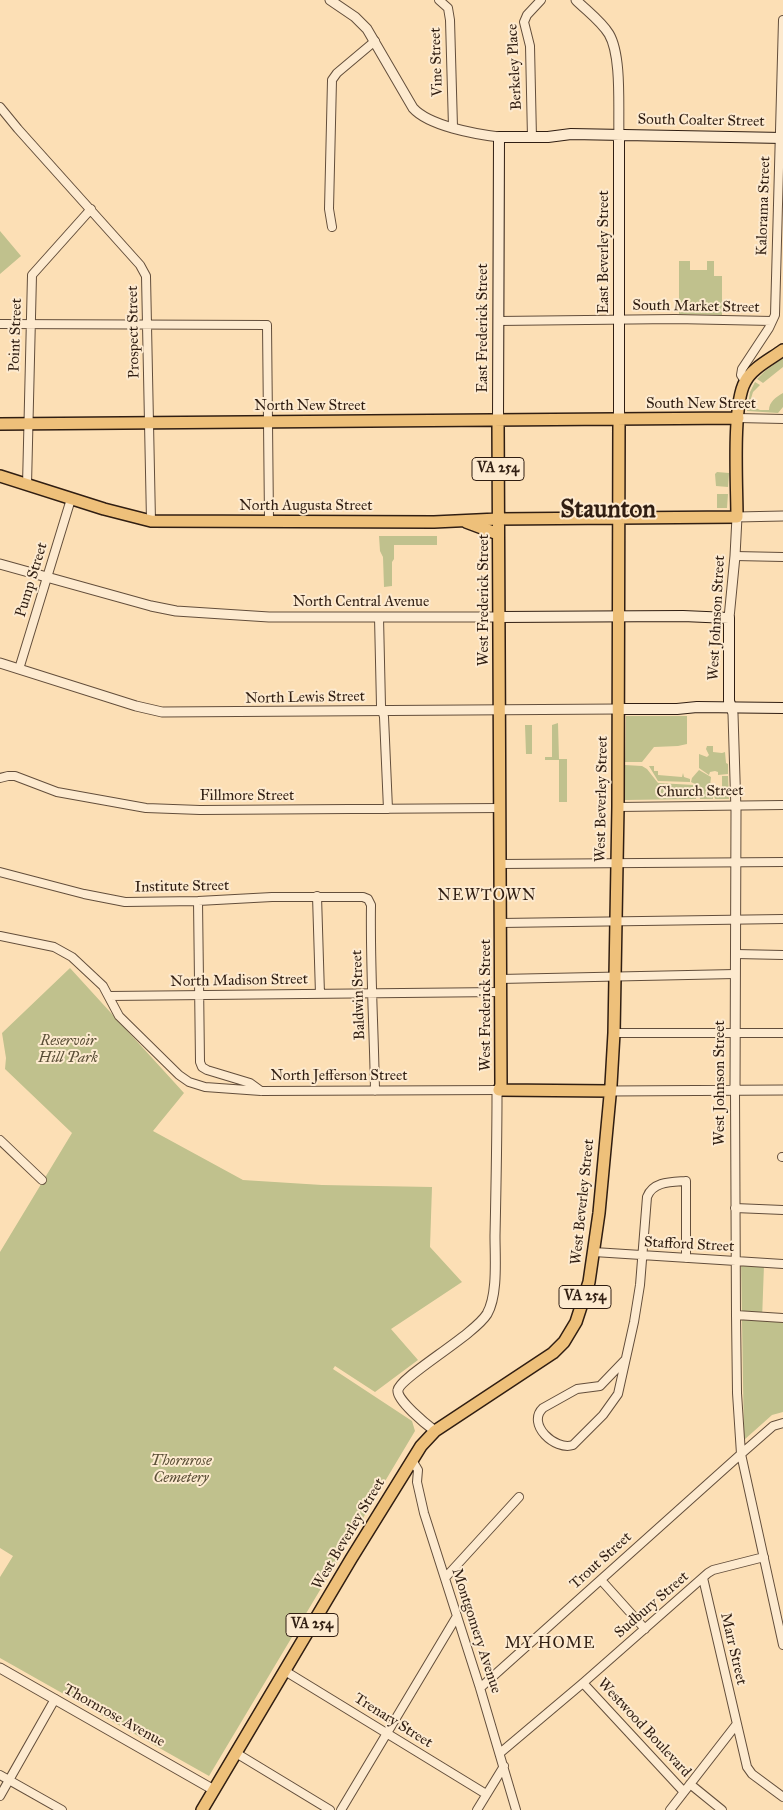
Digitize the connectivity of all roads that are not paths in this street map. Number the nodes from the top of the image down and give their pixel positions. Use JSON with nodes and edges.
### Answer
{"nodes":[{"id":1,"x":330,"y":0,"type":"edge"},
{"id":2,"x":439,"y":0,"type":"edge"},
{"id":3,"x":541,"y":0,"type":"edge"},
{"id":4,"x":576,"y":0,"type":"edge"},
{"id":5,"x":783,"y":20,"type":"edge"},
{"id":6,"x":375,"y":41,"type":"junction"},
{"id":7,"x":0,"y":107,"type":"edge"},
{"id":8,"x":453,"y":127,"type":"junction"},
{"id":9,"x":619,"y":135,"type":"junction"},
{"id":10,"x":499,"y":137,"type":"junction"},
{"id":11,"x":532,"y":138,"type":"junction"},
{"id":12,"x":781,"y":138,"type":"edge"},
{"id":13,"x":91,"y":209,"type":"junction"},
{"id":14,"x":332,"y":227,"type":"dead end"},
{"id":15,"x":498,"y":320,"type":"junction"},
{"id":16,"x":619,"y":320,"type":"junction"},
{"id":17,"x":772,"y":321,"type":"junction"},
{"id":18,"x":147,"y":323,"type":"junction"},
{"id":19,"x":0,"y":324,"type":"edge"},
{"id":20,"x":30,"y":324,"type":"junction"},
{"id":21,"x":783,"y":350,"type":"edge"},
{"id":22,"x":745,"y":381,"type":"junction"},
{"id":23,"x":738,"y":418,"type":"junction"},
{"id":24,"x":619,"y":419,"type":"junction"},
{"id":25,"x":783,"y":419,"type":"edge"},
{"id":26,"x":498,"y":420,"type":"junction"},
{"id":27,"x":149,"y":422,"type":"junction"},
{"id":28,"x":268,"y":422,"type":"junction"},
{"id":29,"x":0,"y":424,"type":"edge"},
{"id":30,"x":28,"y":424,"type":"junction"},
{"id":31,"x":0,"y":476,"type":"edge"},
{"id":32,"x":27,"y":485,"type":"junction"},
{"id":33,"x":71,"y":499,"type":"junction"},
{"id":34,"x":783,"y":516,"type":"edge"},
{"id":35,"x":619,"y":517,"type":"junction"},
{"id":36,"x":737,"y":517,"type":"junction"},
{"id":37,"x":498,"y":519,"type":"junction"},
{"id":38,"x":269,"y":520,"type":"junction"},
{"id":39,"x":151,"y":521,"type":"junction"},
{"id":40,"x":464,"y":521,"type":"junction"},
{"id":41,"x":498,"y":534,"type":"junction"},
{"id":42,"x":735,"y":556,"type":"junction"},
{"id":43,"x":783,"y":556,"type":"edge"},
{"id":44,"x":0,"y":564,"type":"edge"},
{"id":45,"x":47,"y":577,"type":"junction"},
{"id":46,"x":618,"y":616,"type":"junction"},
{"id":47,"x":379,"y":617,"type":"junction"},
{"id":48,"x":499,"y":617,"type":"junction"},
{"id":49,"x":729,"y":618,"type":"junction"},
{"id":50,"x":0,"y":663,"type":"edge"},
{"id":51,"x":19,"y":669,"type":"junction"},
{"id":52,"x":731,"y":708,"type":"junction"},
{"id":53,"x":783,"y":708,"type":"edge"},
{"id":54,"x":618,"y":709,"type":"junction"},
{"id":55,"x":499,"y":710,"type":"junction"},
{"id":56,"x":382,"y":711,"type":"junction"},
{"id":57,"x":0,"y":778,"type":"edge"},
{"id":58,"x":783,"y":805,"type":"edge"},
{"id":59,"x":618,"y":806,"type":"junction"},
{"id":60,"x":736,"y":806,"type":"junction"},
{"id":61,"x":500,"y":808,"type":"junction"},
{"id":62,"x":388,"y":809,"type":"junction"},
{"id":63,"x":736,"y":862,"type":"junction"},
{"id":64,"x":783,"y":862,"type":"edge"},
{"id":65,"x":616,"y":863,"type":"junction"},
{"id":66,"x":500,"y":864,"type":"junction"},
{"id":67,"x":0,"y":872,"type":"edge"},
{"id":68,"x":317,"y":896,"type":"junction"},
{"id":69,"x":368,"y":899,"type":"joint"},
{"id":70,"x":198,"y":901,"type":"junction"},
{"id":71,"x":783,"y":919,"type":"edge"},
{"id":72,"x":735,"y":920,"type":"junction"},
{"id":73,"x":616,"y":921,"type":"junction"},
{"id":74,"x":501,"y":923,"type":"junction"},
{"id":75,"x":0,"y":936,"type":"edge"},
{"id":76,"x":736,"y":954,"type":"junction"},
{"id":77,"x":783,"y":954,"type":"edge"},
{"id":78,"x":735,"y":974,"type":"junction"},
{"id":79,"x":615,"y":977,"type":"junction"},
{"id":80,"x":500,"y":979,"type":"junction"},
{"id":81,"x":500,"y":992,"type":"junction"},
{"id":82,"x":371,"y":993,"type":"junction"},
{"id":83,"x":320,"y":994,"type":"junction"},
{"id":84,"x":199,"y":995,"type":"junction"},
{"id":85,"x":108,"y":996,"type":"junction"},
{"id":86,"x":783,"y":1032,"type":"edge"},
{"id":87,"x":614,"y":1033,"type":"junction"},
{"id":88,"x":736,"y":1033,"type":"junction"},
{"id":89,"x":499,"y":1090,"type":"junction"},
{"id":90,"x":735,"y":1090,"type":"junction"},
{"id":91,"x":783,"y":1090,"type":"edge"},
{"id":92,"x":261,"y":1091,"type":"junction"},
{"id":93,"x":375,"y":1091,"type":"junction"},
{"id":94,"x":610,"y":1091,"type":"junction"},
{"id":95,"x":0,"y":1140,"type":"edge"},
{"id":96,"x":42,"y":1180,"type":"dead end"},
{"id":97,"x":736,"y":1208,"type":"junction"},
{"id":98,"x":783,"y":1210,"type":"edge"},
{"id":99,"x":594,"y":1252,"type":"junction"},
{"id":100,"x":642,"y":1256,"type":"junction"},
{"id":101,"x":686,"y":1258,"type":"junction"},
{"id":102,"x":736,"y":1261,"type":"junction"},
{"id":103,"x":783,"y":1264,"type":"edge"},
{"id":104,"x":736,"y":1315,"type":"junction"},
{"id":105,"x":783,"y":1318,"type":"edge"},
{"id":106,"x":625,"y":1360,"type":"junction"},
{"id":107,"x":783,"y":1423,"type":"edge"},
{"id":108,"x":435,"y":1431,"type":"junction"},
{"id":109,"x":741,"y":1454,"type":"junction"},
{"id":110,"x":412,"y":1460,"type":"junction"},
{"id":111,"x":519,"y":1497,"type":"dead end"},
{"id":112,"x":764,"y":1557,"type":"junction"},
{"id":113,"x":445,"y":1578,"type":"junction"},
{"id":114,"x":703,"y":1578,"type":"junction"},
{"id":115,"x":601,"y":1580,"type":"junction"},
{"id":116,"x":457,"y":1616,"type":"junction"},
{"id":117,"x":645,"y":1629,"type":"junction"},
{"id":118,"x":783,"y":1645,"type":"edge"},
{"id":119,"x":0,"y":1668,"type":"edge"},
{"id":120,"x":285,"y":1671,"type":"junction"},
{"id":121,"x":583,"y":1683,"type":"junction"},
{"id":122,"x":480,"y":1688,"type":"junction"},
{"id":123,"x":55,"y":1698,"type":"junction"},
{"id":124,"x":736,"y":1725,"type":"junction"},
{"id":125,"x":386,"y":1733,"type":"junction"},
{"id":126,"x":500,"y":1753,"type":"junction"},
{"id":127,"x":236,"y":1754,"type":"junction"},
{"id":128,"x":504,"y":1766,"type":"junction"},
{"id":129,"x":0,"y":1775,"type":"edge"},
{"id":130,"x":9,"y":1780,"type":"junction"},
{"id":131,"x":690,"y":1784,"type":"junction"},
{"id":132,"x":214,"y":1790,"type":"junction"},
{"id":133,"x":684,"y":1792,"type":"junction"},
{"id":134,"x":486,"y":1794,"type":"junction"},
{"id":135,"x":0,"y":1796,"type":"edge"},
{"id":136,"x":783,"y":1797,"type":"edge"},
{"id":137,"x":718,"y":1809,"type":"edge"},
{"id":138,"x":62,"y":1810,"type":"edge"},
{"id":139,"x":202,"y":1810,"type":"edge"},
{"id":140,"x":330,"y":1810,"type":"edge"},
{"id":141,"x":341,"y":1810,"type":"edge"},
{"id":142,"x":477,"y":1810,"type":"edge"},
{"id":143,"x":516,"y":1810,"type":"edge"},
{"id":144,"x":670,"y":1810,"type":"edge"}],
"edges":[{"from":1,"to":6,"type":"street"},
{"from":2,"to":8,"type":"street","name":"Vine Street"},
{"from":3,"to":11,"type":"street","name":"Berkeley Place"},
{"from":4,"to":9,"type":"street","name":"East Beverley Street"},
{"from":5,"to":12,"type":"street","name":"Kalorama Street"},
{"from":6,"to":8,"type":"street"},
{"from":6,"to":14,"type":"street"},
{"from":7,"to":13,"type":"street","name":"Prospect Street"},
{"from":8,"to":10,"type":"street"},
{"from":9,"to":11,"type":"main road","name":"South Coalter Street"},
{"from":9,"to":12,"type":"main road","name":"South Coalter Street"},
{"from":9,"to":16,"type":"main road","name":"East Beverley Street","number":"VA 254"},
{"from":10,"to":11,"type":"main road","name":"South Coalter Street"},
{"from":10,"to":15,"type":"main road","name":"East Frederick Street","number":"VA 254"},
{"from":12,"to":17,"type":"street","name":"Kalorama Street"},
{"from":13,"to":18,"type":"street","name":"Prospect Street"},
{"from":13,"to":20,"type":"street","name":"Point Street"},
{"from":15,"to":16,"type":"street","name":"South Market Street"},
{"from":15,"to":26,"type":"main road","name":"East Frederick Street","number":"VA 254"},
{"from":16,"to":17,"type":"street","name":"South Market Street"},
{"from":16,"to":24,"type":"main road","name":"East Beverley Street","number":"VA 254"},
{"from":17,"to":22,"type":"street","name":"Kalorama Street"},
{"from":18,"to":20,"type":"street"},
{"from":18,"to":27,"type":"street","name":"Prospect Street"},
{"from":18,"to":28,"type":"street"},
{"from":19,"to":20,"type":"street"},
{"from":20,"to":30,"type":"street","name":"Point Street"},
{"from":21,"to":22,"type":"main road"},
{"from":22,"to":23,"type":"main road"},
{"from":23,"to":24,"type":"main road","name":"South New Street"},
{"from":23,"to":25,"type":"street","name":"South New Street"},
{"from":23,"to":36,"type":"main road"},
{"from":24,"to":26,"type":"main road","name":"North New Street"},
{"from":24,"to":35,"type":"main road","name":"East Beverley Street","number":"VA 254"},
{"from":26,"to":28,"type":"main road","name":"North New Street"},
{"from":26,"to":37,"type":"main road","name":"East Frederick Street","number":"VA 254"},
{"from":27,"to":28,"type":"main road","name":"North New Street"},
{"from":27,"to":30,"type":"main road","name":"North New Street"},
{"from":27,"to":39,"type":"street","name":"Prospect Street"},
{"from":28,"to":38,"type":"street"},
{"from":29,"to":30,"type":"main road","name":"North New Street"},
{"from":30,"to":32,"type":"street","name":"Point Street"},
{"from":31,"to":32,"type":"main road","name":"North Augusta Street"},
{"from":32,"to":33,"type":"main road","name":"North Augusta Street"},
{"from":33,"to":39,"type":"main road","name":"North Augusta Street"},
{"from":33,"to":45,"type":"street","name":"Pump Street"},
{"from":34,"to":36,"type":"street"},
{"from":35,"to":36,"type":"main road","name":"North Augusta Street"},
{"from":35,"to":37,"type":"main road","name":"North Augusta Street"},
{"from":35,"to":46,"type":"main road","name":"West Beverley Street","number":"VA 254"},
{"from":36,"to":42,"type":"street","name":"West Johnson Street"},
{"from":37,"to":40,"type":"main road","name":"North Augusta Street"},
{"from":37,"to":41,"type":"main road","name":"West Frederick Street","number":"VA 254"},
{"from":38,"to":39,"type":"main road","name":"North Augusta Street"},
{"from":38,"to":40,"type":"main road","name":"North Augusta Street"},
{"from":40,"to":41,"type":"main road"},
{"from":41,"to":48,"type":"main road","name":"West Frederick Street","number":"VA 254"},
{"from":42,"to":43,"type":"street"},
{"from":42,"to":49,"type":"street","name":"West Johnson Street"},
{"from":44,"to":45,"type":"street","name":"North Central Avenue"},
{"from":45,"to":47,"type":"street","name":"North Central Avenue"},
{"from":45,"to":51,"type":"street","name":"Pump Street"},
{"from":46,"to":48,"type":"main road","name":"North Central Avenue"},
{"from":46,"to":49,"type":"main road","name":"North Central Avenue"},
{"from":46,"to":54,"type":"main road","name":"West Beverley Street","number":"VA 254"},
{"from":47,"to":48,"type":"street","name":"North Central Avenue"},
{"from":47,"to":56,"type":"street"},
{"from":48,"to":55,"type":"main road","name":"West Frederick Street","number":"VA 254"},
{"from":49,"to":52,"type":"main road","name":"West Johnson Street"},
{"from":50,"to":51,"type":"street","name":"North Lewis Street"},
{"from":51,"to":56,"type":"street","name":"North Lewis Street"},
{"from":52,"to":53,"type":"main road"},
{"from":52,"to":54,"type":"main road"},
{"from":52,"to":60,"type":"street","name":"West Johnson Street"},
{"from":54,"to":55,"type":"street","name":"North Lewis Street"},
{"from":54,"to":59,"type":"main road","name":"West Beverley Street","number":"VA 254"},
{"from":55,"to":56,"type":"street","name":"North Lewis Street"},
{"from":55,"to":61,"type":"main road","name":"West Frederick Street","number":"VA 254"},
{"from":56,"to":62,"type":"street"},
{"from":57,"to":62,"type":"street","name":"Fillmore Street"},
{"from":58,"to":60,"type":"street","name":"Church Street"},
{"from":59,"to":60,"type":"street","name":"Church Street"},
{"from":59,"to":65,"type":"main road","name":"West Beverley Street","number":"VA 254"},
{"from":60,"to":63,"type":"street","name":"West Johnson Street"},
{"from":61,"to":62,"type":"street","name":"Fillmore Street"},
{"from":61,"to":66,"type":"main road","name":"West Frederick Street","number":"VA 254"},
{"from":63,"to":64,"type":"street"},
{"from":63,"to":65,"type":"street"},
{"from":63,"to":72,"type":"street","name":"West Johnson Street"},
{"from":65,"to":66,"type":"street"},
{"from":65,"to":73,"type":"main road","name":"West Beverley Street","number":"VA 254"},
{"from":66,"to":74,"type":"main road","name":"West Frederick Street","number":"VA 254"},
{"from":67,"to":70,"type":"street","name":"Institute Street"},
{"from":68,"to":69,"type":"street","name":"Institute Street"},
{"from":68,"to":70,"type":"street","name":"Institute Street"},
{"from":68,"to":83,"type":"street"},
{"from":69,"to":82,"type":"street","name":"Baldwin Street"},
{"from":70,"to":84,"type":"street"},
{"from":71,"to":72,"type":"street"},
{"from":72,"to":73,"type":"street"},
{"from":72,"to":76,"type":"street","name":"West Johnson Street"},
{"from":73,"to":74,"type":"street"},
{"from":73,"to":79,"type":"main road","name":"West Beverley Street","number":"VA 254"},
{"from":74,"to":80,"type":"main road","name":"West Frederick Street","number":"VA 254"},
{"from":75,"to":85,"type":"street"},
{"from":76,"to":77,"type":"street"},
{"from":76,"to":78,"type":"street","name":"West Johnson Street"},
{"from":78,"to":79,"type":"street"},
{"from":78,"to":88,"type":"street","name":"West Johnson Street"},
{"from":79,"to":80,"type":"street"},
{"from":79,"to":87,"type":"main road","name":"West Beverley Street","number":"VA 254"},
{"from":80,"to":81,"type":"main road","name":"West Frederick Street","number":"VA 254"},
{"from":81,"to":82,"type":"street","name":"North Madison Street"},
{"from":81,"to":89,"type":"main road","name":"West Frederick Street","number":"VA 254"},
{"from":82,"to":83,"type":"street","name":"North Madison Street"},
{"from":82,"to":93,"type":"street","name":"Baldwin Street"},
{"from":83,"to":84,"type":"street","name":"North Madison Street"},
{"from":84,"to":85,"type":"street","name":"North Madison Street"},
{"from":84,"to":92,"type":"street"},
{"from":85,"to":92,"type":"street","name":"North Jefferson Street"},
{"from":86,"to":88,"type":"street"},
{"from":87,"to":88,"type":"street"},
{"from":87,"to":94,"type":"main road","name":"West Beverley Street","number":"VA 254"},
{"from":88,"to":90,"type":"street","name":"West Johnson Street"},
{"from":89,"to":93,"type":"street","name":"North Jefferson Street"},
{"from":89,"to":94,"type":"main road","name":"North Jefferson Street"},
{"from":89,"to":108,"type":"street","name":"West Frederick Street"},
{"from":90,"to":91,"type":"street"},
{"from":90,"to":94,"type":"street"},
{"from":90,"to":97,"type":"street","name":"West Johnson Street"},
{"from":92,"to":93,"type":"street","name":"North Jefferson Street"},
{"from":94,"to":99,"type":"main road","name":"West Beverley Street","number":"VA 254"},
{"from":95,"to":96,"type":"street"},
{"from":97,"to":98,"type":"street"},
{"from":97,"to":102,"type":"street","name":"West Johnson Street"},
{"from":99,"to":100,"type":"street","name":"Stafford Street"},
{"from":99,"to":108,"type":"main road","name":"West Beverley Street","number":"VA 254"},
{"from":100,"to":101,"type":"street","name":"Stafford Street"},
{"from":100,"to":101,"type":"street"},
{"from":100,"to":106,"type":"street"},
{"from":101,"to":102,"type":"street","name":"Stafford Street"},
{"from":102,"to":103,"type":"street","name":"Stafford Street"},
{"from":102,"to":104,"type":"street","name":"West Johnson Street"},
{"from":104,"to":105,"type":"street"},
{"from":104,"to":109,"type":"street","name":"West Johnson Street"},
{"from":106,"to":106,"type":"street"},
{"from":107,"to":109,"type":"street","name":"Trout Street"},
{"from":108,"to":110,"type":"main road","name":"West Beverley Street","number":"VA 254"},
{"from":109,"to":112,"type":"street","name":"West Johnson Street"},
{"from":109,"to":115,"type":"street","name":"Trout Street"},
{"from":110,"to":113,"type":"street","name":"Montgomery Avenue"},
{"from":110,"to":120,"type":"main road","name":"West Beverley Street","number":"VA 254"},
{"from":111,"to":113,"type":"street"},
{"from":112,"to":114,"type":"street","name":"Sudbury Street"},
{"from":112,"to":118,"type":"street","name":"West Johnson Street"},
{"from":113,"to":116,"type":"street","name":"Montgomery Avenue"},
{"from":114,"to":117,"type":"street","name":"Sudbury Street"},
{"from":114,"to":124,"type":"street","name":"Marr Street"},
{"from":115,"to":117,"type":"street"},
{"from":115,"to":122,"type":"street","name":"Trout Street"},
{"from":116,"to":122,"type":"street","name":"Montgomery Avenue"},
{"from":116,"to":125,"type":"street"},
{"from":117,"to":121,"type":"street","name":"Sudbury Street"},
{"from":119,"to":123,"type":"street","name":"Thornrose Avenue"},
{"from":120,"to":125,"type":"street","name":"Trenary Street"},
{"from":120,"to":127,"type":"main road","name":"West Beverley Street","number":"VA 254"},
{"from":121,"to":126,"type":"street","name":"Sudbury Street"},
{"from":121,"to":133,"type":"street","name":"Westwood Boulevard"},
{"from":122,"to":126,"type":"street","name":"Montgomery Avenue"},
{"from":123,"to":130,"type":"street"},
{"from":123,"to":132,"type":"street","name":"Thornrose Avenue"},
{"from":124,"to":131,"type":"street"},
{"from":124,"to":136,"type":"street","name":"Marr Street"},
{"from":125,"to":134,"type":"street","name":"Trenary Street"},
{"from":125,"to":141,"type":"street"},
{"from":126,"to":128,"type":"street","name":"Montgomery Avenue"},
{"from":127,"to":132,"type":"main road","name":"West Beverley Street","number":"VA 254"},
{"from":127,"to":140,"type":"street"},
{"from":128,"to":134,"type":"street"},
{"from":128,"to":143,"type":"street","name":"Montgomery Avenue"},
{"from":129,"to":130,"type":"street"},
{"from":130,"to":135,"type":"street"},
{"from":130,"to":138,"type":"street"},
{"from":131,"to":133,"type":"street"},
{"from":131,"to":137,"type":"street","name":"Westwood Boulevard"},
{"from":132,"to":139,"type":"main road","name":"West Beverley Street","number":"VA 254"},
{"from":133,"to":144,"type":"street"},
{"from":134,"to":142,"type":"street"}]}
